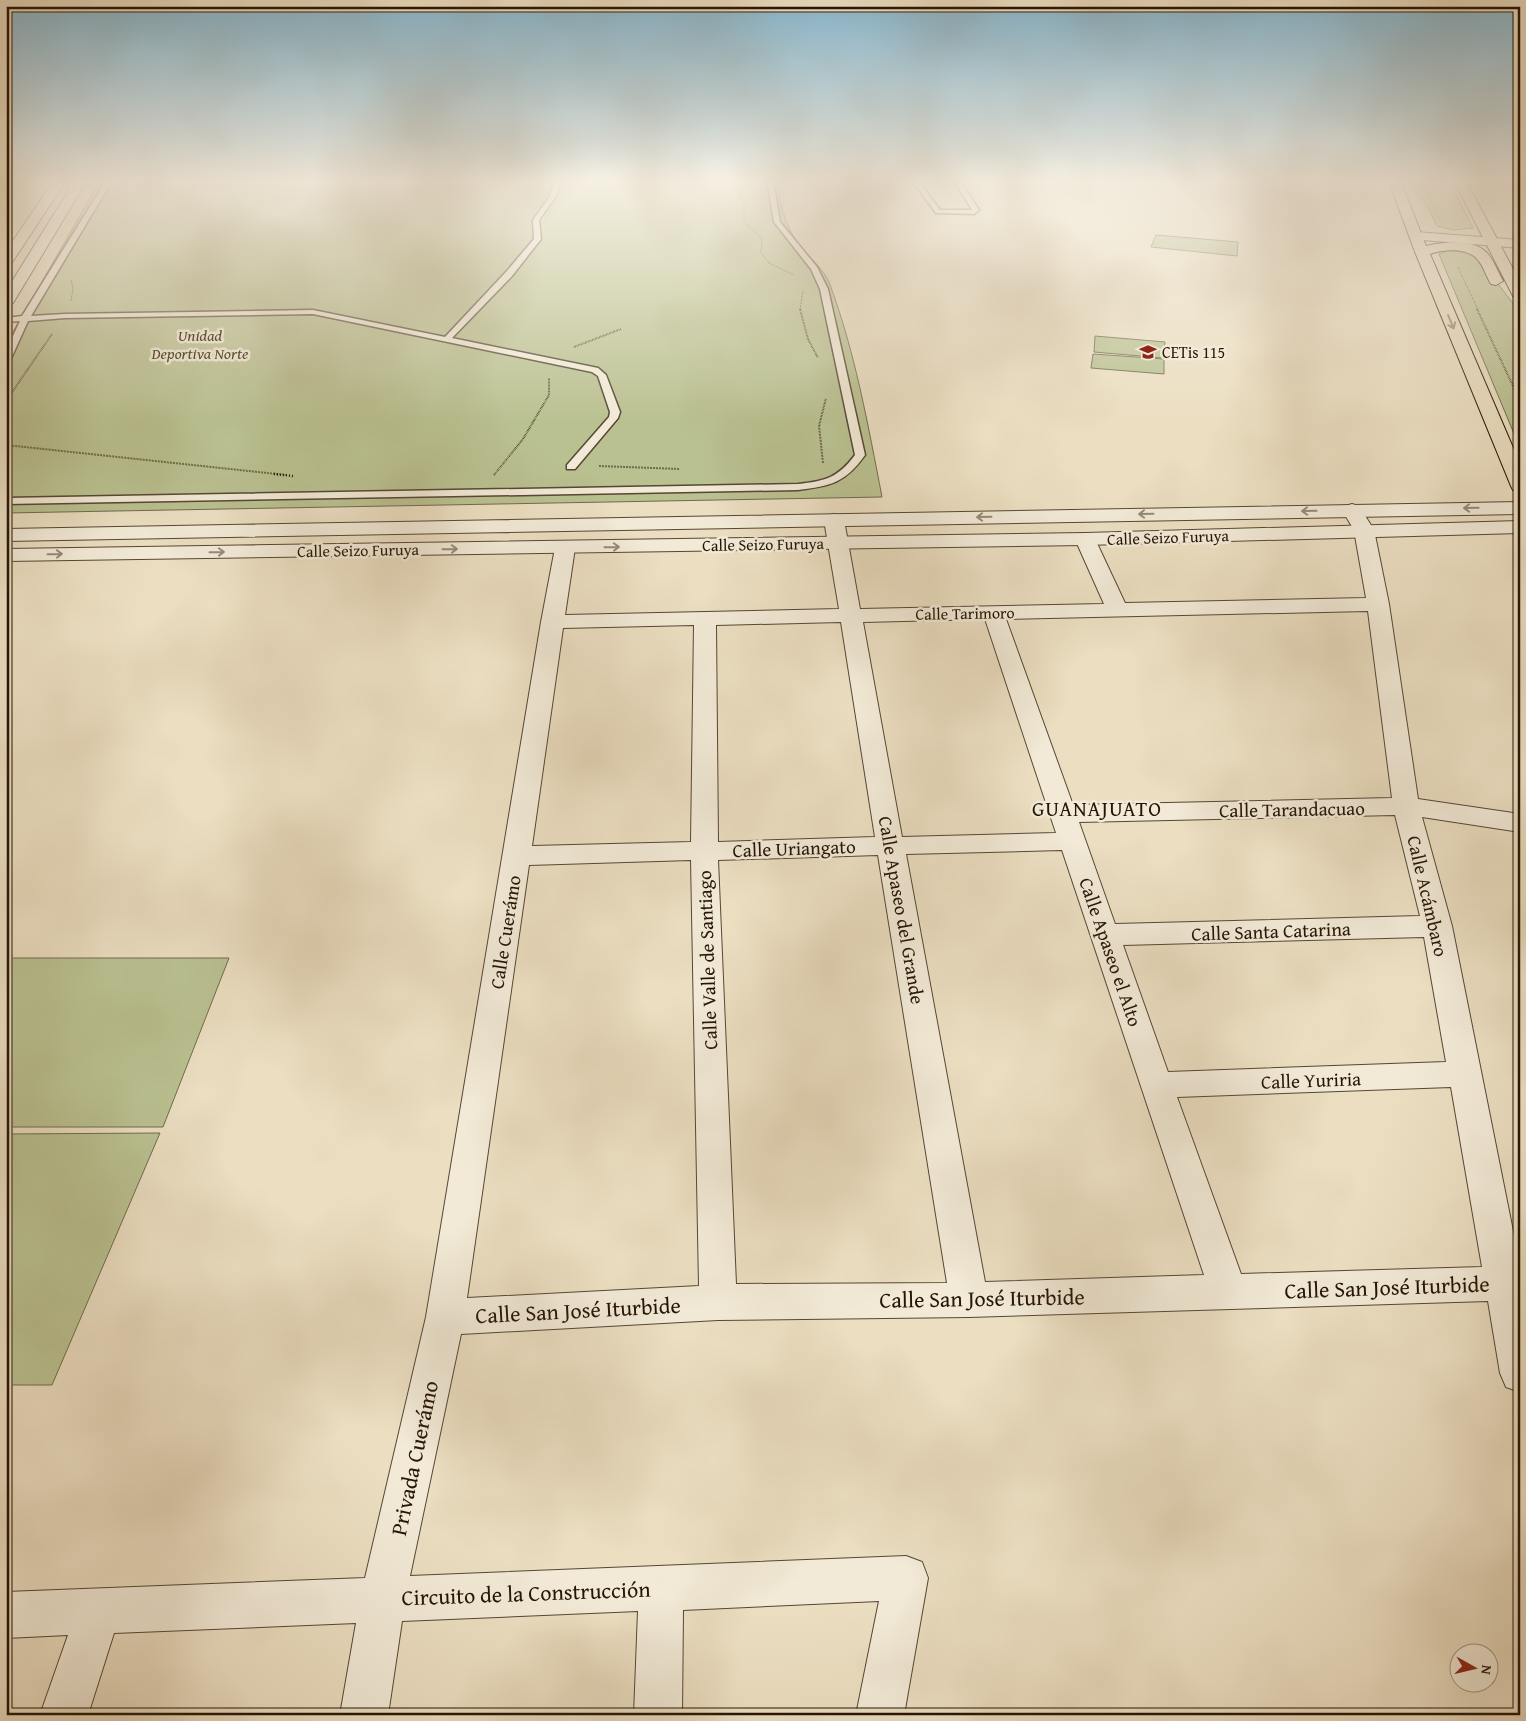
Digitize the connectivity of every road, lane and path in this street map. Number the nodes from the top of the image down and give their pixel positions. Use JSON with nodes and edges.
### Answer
{"nodes":[{"id":1,"x":33,"y":259,"type":"edge"},
{"id":2,"x":61,"y":259,"type":"edge"},
{"id":3,"x":521,"y":259,"type":"edge"},
{"id":4,"x":766,"y":259,"type":"edge"},
{"id":5,"x":806,"y":259,"type":"edge"},
{"id":6,"x":1425,"y":259,"type":"edge"},
{"id":7,"x":1457,"y":259,"type":"edge"},
{"id":8,"x":1484,"y":259,"type":"edge"},
{"id":9,"x":1500,"y":259,"type":"edge"},
{"id":10,"x":796,"y":276,"type":"dead end"},
{"id":11,"x":802,"y":286,"type":"dead end"},
{"id":12,"x":1520,"y":296,"type":"edge"},
{"id":13,"x":6,"y":303,"type":"edge"},
{"id":14,"x":1520,"y":303,"type":"edge"},
{"id":15,"x":65,"y":316,"type":"junction"},
{"id":16,"x":26,"y":317,"type":"junction"},
{"id":17,"x":6,"y":320,"type":"edge"},
{"id":18,"x":621,"y":329,"type":"dead end"},
{"id":19,"x":446,"y":340,"type":"junction"},
{"id":20,"x":819,"y":360,"type":"dead end"},
{"id":21,"x":6,"y":361,"type":"edge"},
{"id":22,"x":549,"y":361,"type":"junction"},
{"id":23,"x":826,"y":396,"type":"dead end"},
{"id":24,"x":6,"y":401,"type":"edge"},
{"id":25,"x":1520,"y":401,"type":"edge"},
{"id":26,"x":6,"y":445,"type":"edge"},
{"id":27,"x":571,"y":466,"type":"joint"},
{"id":28,"x":681,"y":469,"type":"dead end"},
{"id":29,"x":823,"y":469,"type":"dead end"},
{"id":30,"x":294,"y":476,"type":"dead end"},
{"id":31,"x":1520,"y":486,"type":"edge"},
{"id":32,"x":483,"y":492,"type":"junction"},
{"id":33,"x":6,"y":501,"type":"edge"},
{"id":34,"x":1520,"y":508,"type":"edge"},
{"id":35,"x":1358,"y":520,"type":"junction"},
{"id":36,"x":1520,"y":527,"type":"edge"},
{"id":37,"x":836,"y":531,"type":"junction"},
{"id":38,"x":6,"y":535,"type":"edge"},
{"id":39,"x":1084,"y":540,"type":"junction"},
{"id":40,"x":565,"y":548,"type":"junction"},
{"id":41,"x":6,"y":555,"type":"edge"},
{"id":42,"x":1378,"y":604,"type":"junction"},
{"id":43,"x":1117,"y":609,"type":"junction"},
{"id":44,"x":993,"y":612,"type":"junction"},
{"id":45,"x":851,"y":615,"type":"junction"},
{"id":46,"x":705,"y":619,"type":"junction"},
{"id":47,"x":552,"y":622,"type":"junction"},
{"id":48,"x":1406,"y":806,"type":"junction"},
{"id":49,"x":1063,"y":814,"type":"junction"},
{"id":50,"x":1520,"y":823,"type":"edge"},
{"id":51,"x":1072,"y":841,"type":"junction"},
{"id":52,"x":890,"y":845,"type":"junction"},
{"id":53,"x":704,"y":851,"type":"junction"},
{"id":54,"x":516,"y":856,"type":"junction"},
{"id":55,"x":1437,"y":926,"type":"junction"},
{"id":56,"x":1105,"y":935,"type":"junction"},
{"id":57,"x":1464,"y":1074,"type":"junction"},
{"id":58,"x":1157,"y":1085,"type":"junction"},
{"id":59,"x":1511,"y":1284,"type":"edge"},
{"id":60,"x":1228,"y":1292,"type":"junction"},
{"id":61,"x":969,"y":1300,"type":"junction"},
{"id":62,"x":718,"y":1302,"type":"junction"},
{"id":63,"x":445,"y":1317,"type":"junction"},
{"id":64,"x":1520,"y":1373,"type":"edge"},
{"id":65,"x":661,"y":1588,"type":"junction"},
{"id":66,"x":383,"y":1599,"type":"junction"},
{"id":67,"x":99,"y":1611,"type":"junction"},
{"id":68,"x":6,"y":1615,"type":"edge"},
{"id":69,"x":64,"y":1715,"type":"edge"},
{"id":70,"x":364,"y":1715,"type":"edge"},
{"id":71,"x":658,"y":1715,"type":"edge"},
{"id":72,"x":880,"y":1715,"type":"edge"}],
"edges":[{"from":1,"to":13,"type":"street"},
{"from":2,"to":16,"type":"lane"},
{"from":3,"to":19,"type":"lane"},
{"from":4,"to":10,"type":"path"},
{"from":5,"to":32,"type":"lane"},
{"from":6,"to":31,"type":"main road","one_way":true},
{"from":7,"to":25,"type":"path"},
{"from":8,"to":14,"type":"main road"},
{"from":9,"to":12,"type":"main road"},
{"from":11,"to":20,"type":"path"},
{"from":15,"to":16,"type":"lane"},
{"from":15,"to":19,"type":"lane"},
{"from":15,"to":24,"type":"path"},
{"from":16,"to":17,"type":"lane"},
{"from":16,"to":21,"type":"lane"},
{"from":18,"to":22,"type":"path"},
{"from":19,"to":22,"type":"lane"},
{"from":22,"to":27,"type":"lane"},
{"from":22,"to":32,"type":"path"},
{"from":23,"to":29,"type":"path"},
{"from":26,"to":30,"type":"path"},
{"from":27,"to":28,"type":"path"},
{"from":32,"to":33,"type":"lane"},
{"from":34,"to":35,"type":"street","name":"Calle Seizo Furuya","one_way":true},
{"from":35,"to":36,"type":"street","name":"Calle Seizo Furuya"},
{"from":35,"to":37,"type":"street","name":"Calle Seizo Furuya","one_way":true},
{"from":35,"to":39,"type":"street","name":"Calle Seizo Furuya"},
{"from":35,"to":42,"type":"street","name":"Calle Acámbaro"},
{"from":37,"to":38,"type":"street","name":"Calle Seizo Furuya"},
{"from":37,"to":39,"type":"street","name":"Calle Seizo Furuya"},
{"from":40,"to":37,"type":"street","name":"Calle Seizo Furuya","one_way":true},
{"from":37,"to":45,"type":"street","name":"Calle Apaseo del Grande"},
{"from":39,"to":43,"type":"street"},
{"from":41,"to":40,"type":"street","name":"Calle Seizo Furuya","one_way":true},
{"from":40,"to":47,"type":"street","name":"Calle Cuerámo"},
{"from":42,"to":43,"type":"street","name":"Calle Tarimoro"},
{"from":42,"to":48,"type":"street","name":"Calle Acámbaro"},
{"from":43,"to":44,"type":"street","name":"Calle Tarimoro"},
{"from":44,"to":45,"type":"street","name":"Calle Tarimoro"},
{"from":44,"to":49,"type":"street","name":"Calle Apaseo el Alto"},
{"from":45,"to":46,"type":"street","name":"Calle Tarimoro"},
{"from":45,"to":52,"type":"street","name":"Calle Apaseo del Grande"},
{"from":46,"to":47,"type":"street","name":"Calle Tarimoro"},
{"from":46,"to":53,"type":"street","name":"Calle Valle de Santiago"},
{"from":47,"to":54,"type":"street","name":"Calle Cuerámo"},
{"from":48,"to":49,"type":"street","name":"Calle Tarandacuao"},
{"from":48,"to":50,"type":"street","name":"Calle Tarandacuao"},
{"from":48,"to":55,"type":"street","name":"Calle Acámbaro"},
{"from":49,"to":51,"type":"street","name":"Calle Apaseo el Alto"},
{"from":51,"to":52,"type":"street","name":"Calle Uriangato"},
{"from":51,"to":56,"type":"street","name":"Calle Apaseo el Alto"},
{"from":52,"to":53,"type":"street","name":"Calle Uriangato"},
{"from":52,"to":61,"type":"street","name":"Calle Apaseo del Grande"},
{"from":53,"to":54,"type":"street","name":"Calle Uriangato"},
{"from":53,"to":62,"type":"street","name":"Calle Valle de Santiago"},
{"from":54,"to":63,"type":"street","name":"Calle Cuerámo"},
{"from":55,"to":56,"type":"street","name":"Calle Santa Catarina"},
{"from":55,"to":57,"type":"street","name":"Calle Acámbaro"},
{"from":56,"to":58,"type":"street","name":"Calle Apaseo el Alto"},
{"from":57,"to":58,"type":"street","name":"Calle Yuriria"},
{"from":57,"to":59,"type":"street","name":"Calle Acámbaro"},
{"from":58,"to":60,"type":"street","name":"Calle Apaseo el Alto"},
{"from":59,"to":60,"type":"street","name":"Calle San José Iturbide"},
{"from":59,"to":64,"type":"street","name":"Calle Acámbaro"},
{"from":60,"to":61,"type":"street","name":"Calle San José Iturbide"},
{"from":61,"to":62,"type":"street","name":"Calle San José Iturbide"},
{"from":62,"to":63,"type":"street","name":"Calle San José Iturbide"},
{"from":63,"to":66,"type":"street","name":"Privada Cuerámo"},
{"from":65,"to":66,"type":"street","name":"Circuito de la Construcción"},
{"from":65,"to":71,"type":"street"},
{"from":65,"to":72,"type":"street","name":"Circuito de la Construcción"},
{"from":66,"to":67,"type":"street","name":"Circuito de la Construcción"},
{"from":66,"to":70,"type":"street","name":"Privada Cuerámo"},
{"from":67,"to":68,"type":"street","name":"Circuito de la Construcción"},
{"from":67,"to":69,"type":"street"}]}
